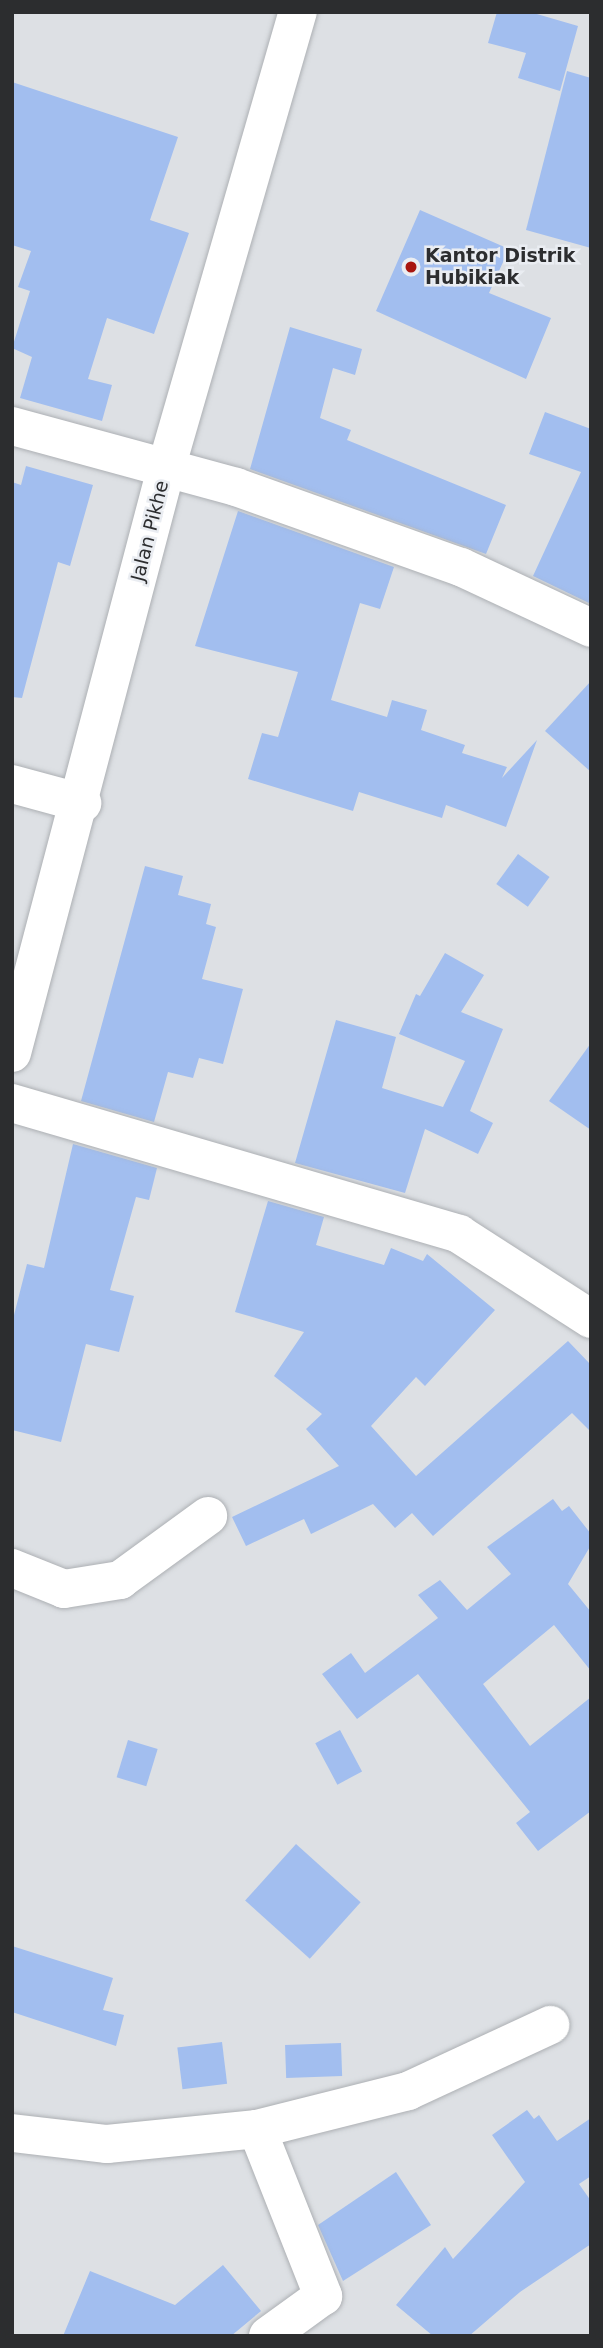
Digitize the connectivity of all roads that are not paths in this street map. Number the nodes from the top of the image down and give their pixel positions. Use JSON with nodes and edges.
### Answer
{"nodes":[{"id":1,"x":298,"y":12,"type":"edge"},
{"id":2,"x":12,"y":426,"type":"edge"},
{"id":3,"x":167,"y":465,"type":"junction"},
{"id":4,"x":591,"y":628,"type":"edge"},
{"id":5,"x":12,"y":784,"type":"edge"},
{"id":6,"x":82,"y":803,"type":"junction"},
{"id":7,"x":12,"y":1053,"type":"edge"},
{"id":8,"x":12,"y":1103,"type":"edge"},
{"id":9,"x":591,"y":1320,"type":"edge"},
{"id":10,"x":208,"y":1516,"type":"dead end"},
{"id":11,"x":12,"y":1568,"type":"edge"},
{"id":12,"x":550,"y":2025,"type":"dead end"},
{"id":13,"x":257,"y":2129,"type":"junction"},
{"id":14,"x":12,"y":2133,"type":"edge"},
{"id":15,"x":268,"y":2336,"type":"edge"}],
"edges":[{"from":1,"to":3,"type":"main road","name":"Jalan Pikhe"},
{"from":2,"to":3,"type":"main road"},
{"from":3,"to":4,"type":"main road"},
{"from":3,"to":6,"type":"main road","name":"Jalan Pikhe"},
{"from":5,"to":6,"type":"main road"},
{"from":6,"to":7,"type":"main road","name":"Jalan Pikhe"},
{"from":8,"to":9,"type":"main road"},
{"from":10,"to":11,"type":"main road"},
{"from":12,"to":13,"type":"main road"},
{"from":13,"to":14,"type":"main road"},
{"from":13,"to":15,"type":"main road"}]}
